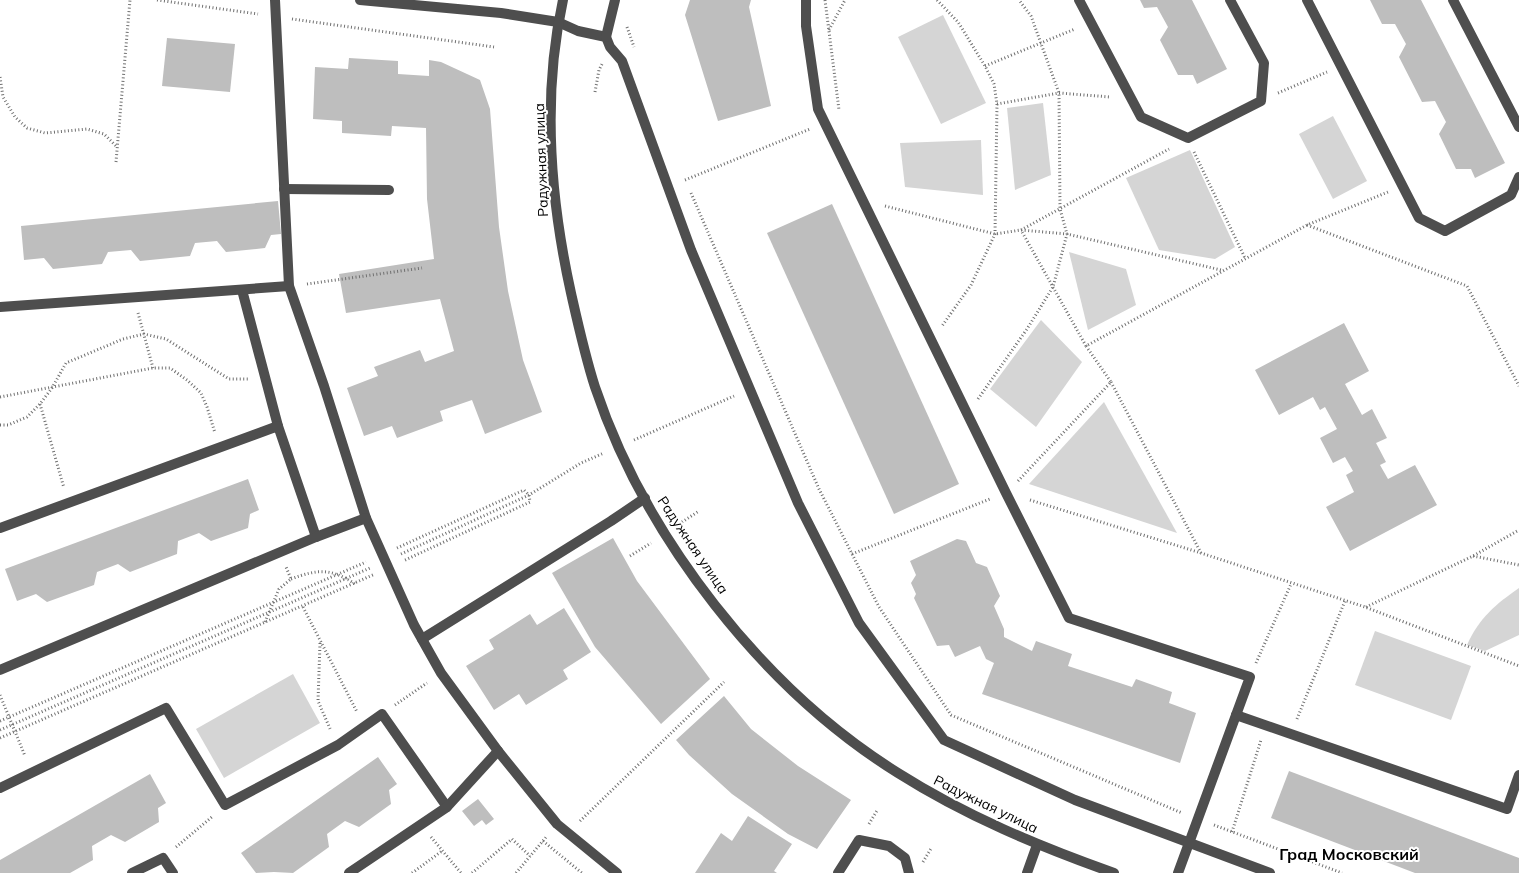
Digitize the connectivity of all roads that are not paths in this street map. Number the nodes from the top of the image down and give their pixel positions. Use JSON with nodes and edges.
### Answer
{"nodes":[{"id":1,"x":275,"y":0,"type":"edge"},
{"id":2,"x":360,"y":0,"type":"edge"},
{"id":3,"x":563,"y":0,"type":"edge"},
{"id":4,"x":615,"y":0,"type":"edge"},
{"id":5,"x":806,"y":0,"type":"edge"},
{"id":6,"x":1079,"y":0,"type":"edge"},
{"id":7,"x":1230,"y":0,"type":"edge"},
{"id":8,"x":1307,"y":0,"type":"edge"},
{"id":9,"x":1453,"y":0,"type":"edge"},
{"id":10,"x":558,"y":22,"type":"junction"},
{"id":11,"x":606,"y":37,"type":"junction"},
{"id":12,"x":1519,"y":127,"type":"edge"},
{"id":13,"x":1519,"y":177,"type":"edge"},
{"id":14,"x":284,"y":189,"type":"junction"},
{"id":15,"x":389,"y":190,"type":"dead end"},
{"id":16,"x":288,"y":286,"type":"junction"},
{"id":17,"x":242,"y":290,"type":"junction"},
{"id":18,"x":0,"y":307,"type":"edge"},
{"id":19,"x":278,"y":426,"type":"junction"},
{"id":20,"x":645,"y":498,"type":"junction"},
{"id":21,"x":366,"y":518,"type":"junction"},
{"id":22,"x":0,"y":528,"type":"edge"},
{"id":23,"x":316,"y":537,"type":"junction"},
{"id":24,"x":422,"y":639,"type":"junction"},
{"id":25,"x":0,"y":670,"type":"edge"},
{"id":26,"x":1236,"y":715,"type":"junction"},
{"id":27,"x":498,"y":751,"type":"junction"},
{"id":28,"x":1519,"y":775,"type":"edge"},
{"id":29,"x":0,"y":788,"type":"edge"},
{"id":30,"x":447,"y":807,"type":"junction"},
{"id":31,"x":1189,"y":842,"type":"junction"},
{"id":32,"x":1037,"y":845,"type":"junction"},
{"id":33,"x":132,"y":873,"type":"edge"},
{"id":34,"x":173,"y":873,"type":"edge"},
{"id":35,"x":349,"y":873,"type":"edge"},
{"id":36,"x":617,"y":873,"type":"edge"},
{"id":37,"x":838,"y":873,"type":"edge"},
{"id":38,"x":909,"y":873,"type":"edge"},
{"id":39,"x":1027,"y":873,"type":"edge"},
{"id":40,"x":1114,"y":873,"type":"edge"},
{"id":41,"x":1178,"y":873,"type":"edge"},
{"id":42,"x":1270,"y":873,"type":"edge"}],
"edges":[{"from":1,"to":14,"type":"street"},
{"from":2,"to":10,"type":"street"},
{"from":3,"to":10,"type":"street","name":"Радужная улица"},
{"from":4,"to":11,"type":"street"},
{"from":5,"to":26,"type":"street"},
{"from":6,"to":7,"type":"street"},
{"from":8,"to":13,"type":"street"},
{"from":9,"to":12,"type":"street"},
{"from":10,"to":11,"type":"street"},
{"from":10,"to":20,"type":"street","name":"Радужная улица"},
{"from":11,"to":31,"type":"street"},
{"from":14,"to":15,"type":"street"},
{"from":14,"to":16,"type":"street"},
{"from":16,"to":17,"type":"street"},
{"from":16,"to":21,"type":"street"},
{"from":17,"to":18,"type":"street"},
{"from":17,"to":19,"type":"street"},
{"from":19,"to":22,"type":"street"},
{"from":19,"to":23,"type":"street"},
{"from":20,"to":24,"type":"street"},
{"from":20,"to":32,"type":"street","name":"Радужная улица"},
{"from":21,"to":23,"type":"street"},
{"from":21,"to":24,"type":"street"},
{"from":23,"to":25,"type":"street"},
{"from":24,"to":27,"type":"street"},
{"from":26,"to":28,"type":"street"},
{"from":26,"to":31,"type":"street"},
{"from":27,"to":30,"type":"street"},
{"from":27,"to":36,"type":"street"},
{"from":29,"to":30,"type":"street"},
{"from":30,"to":35,"type":"street"},
{"from":31,"to":41,"type":"street"},
{"from":31,"to":42,"type":"street"},
{"from":32,"to":39,"type":"street"},
{"from":32,"to":40,"type":"street","name":"Радужная улица"},
{"from":33,"to":34,"type":"street"},
{"from":37,"to":38,"type":"street"}]}
